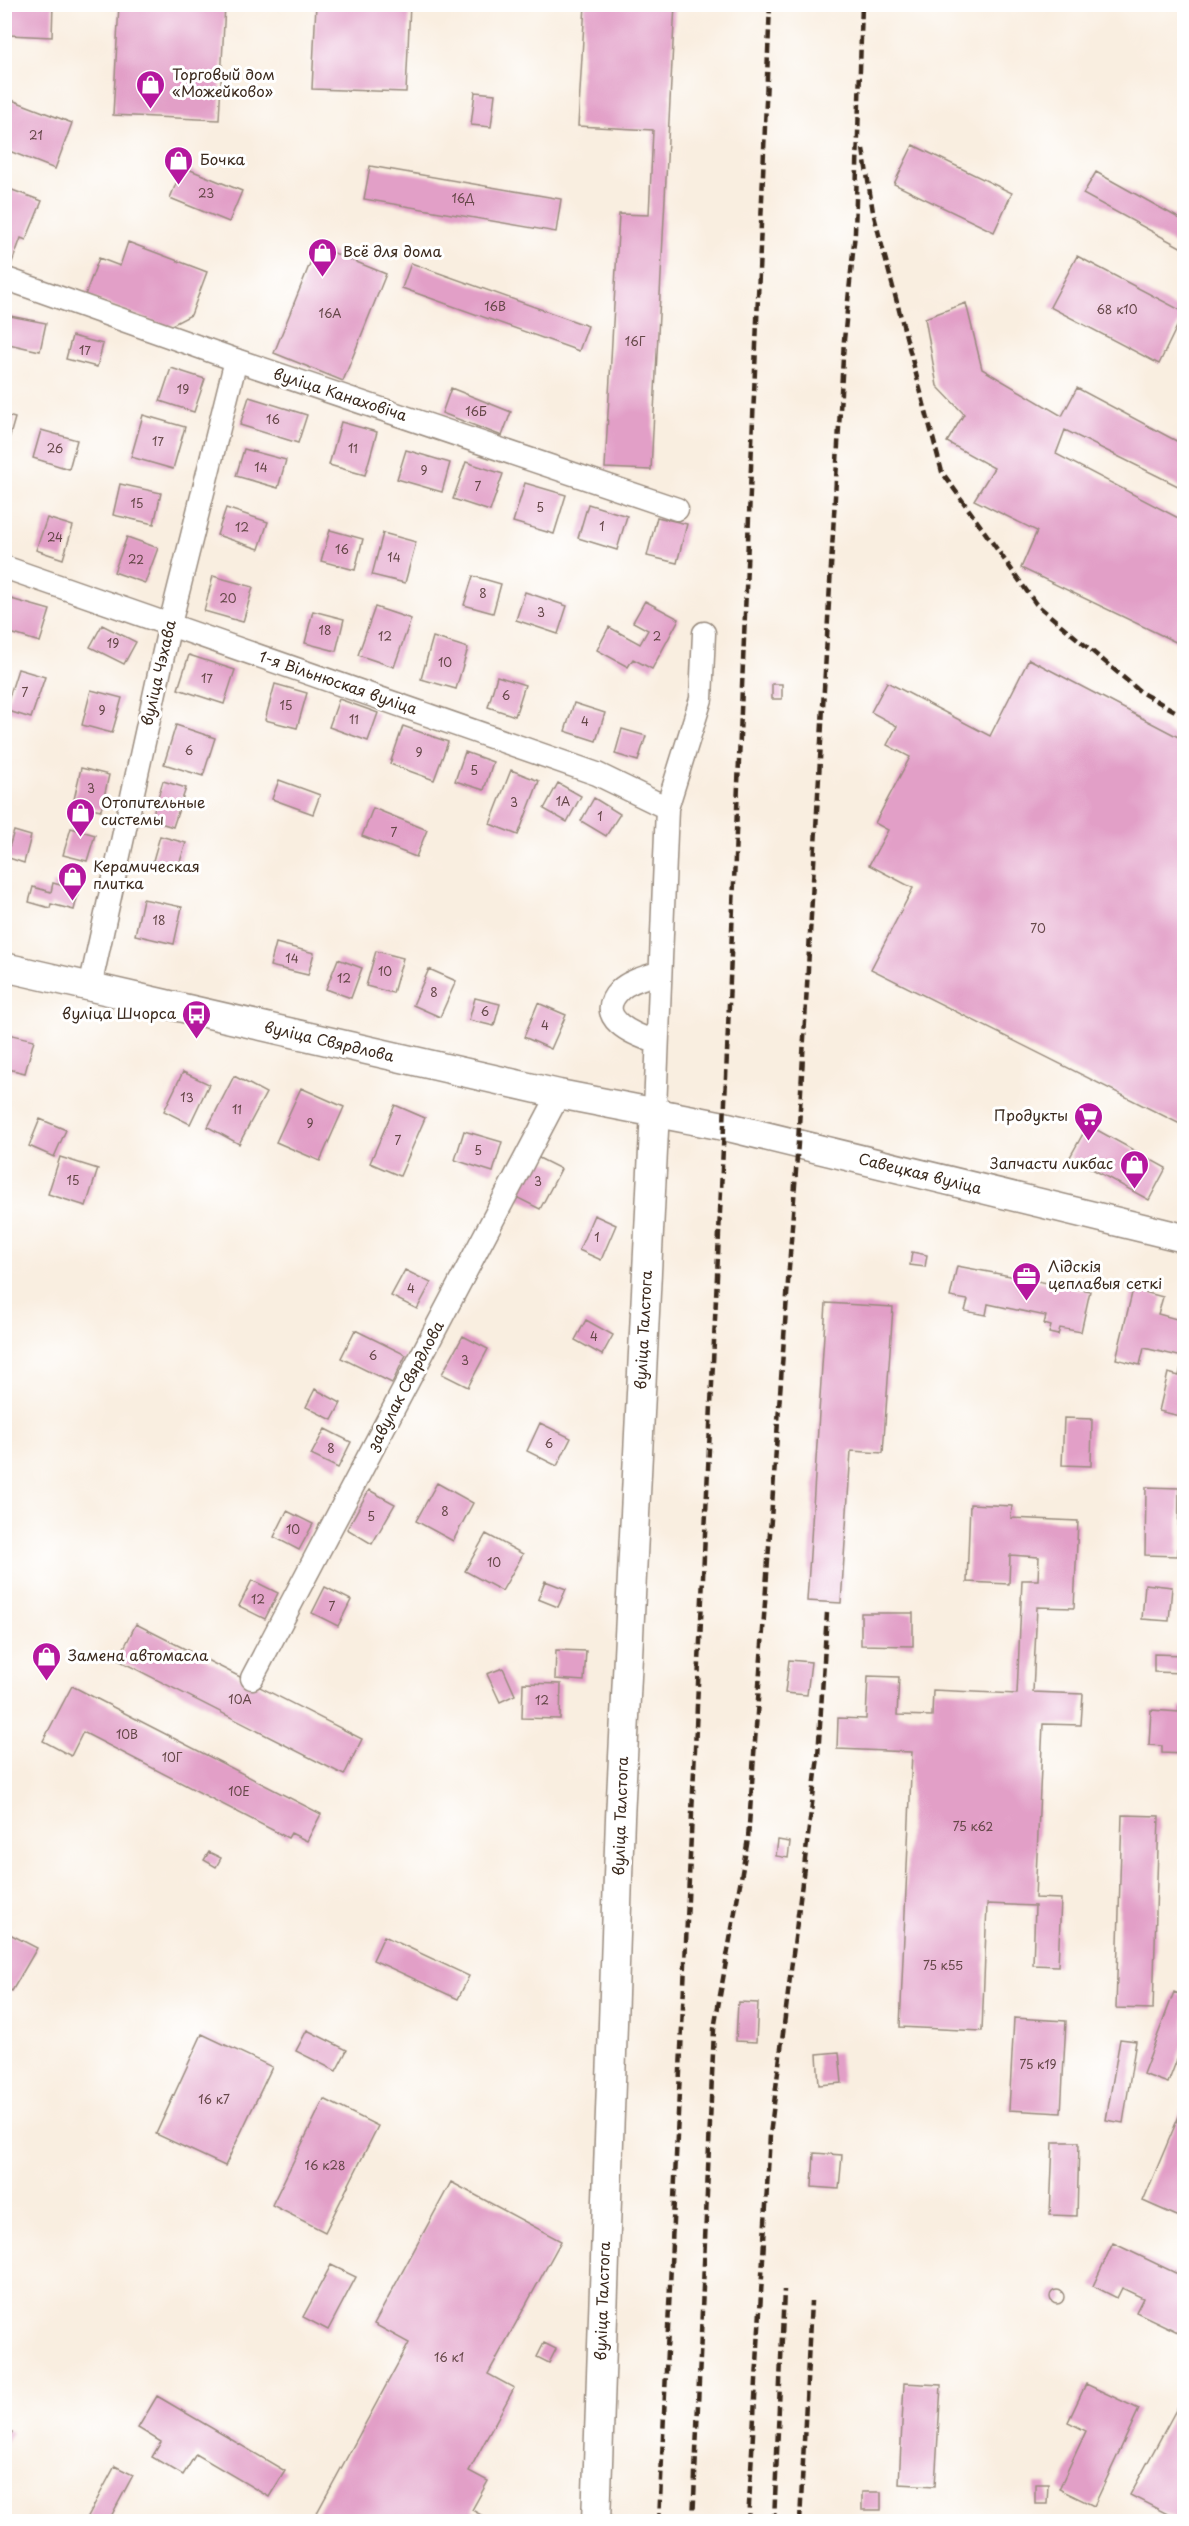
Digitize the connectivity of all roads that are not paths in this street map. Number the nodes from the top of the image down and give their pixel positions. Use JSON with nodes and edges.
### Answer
{"nodes":[{"id":1,"x":4,"y":278,"type":"edge"},
{"id":2,"x":236,"y":360,"type":"junction"},
{"id":3,"x":677,"y":509,"type":"dead end"},
{"id":4,"x":4,"y":567,"type":"edge"},
{"id":5,"x":170,"y":624,"type":"junction"},
{"id":6,"x":704,"y":633,"type":"dead end"},
{"id":7,"x":667,"y":808,"type":"junction"},
{"id":8,"x":4,"y":967,"type":"edge"},
{"id":9,"x":658,"y":973,"type":"junction"},
{"id":10,"x":90,"y":987,"type":"junction"},
{"id":11,"x":656,"y":1042,"type":"junction"},
{"id":12,"x":559,"y":1094,"type":"junction"},
{"id":13,"x":655,"y":1110,"type":"junction"},
{"id":14,"x":1185,"y":1238,"type":"edge"},
{"id":15,"x":252,"y":1678,"type":"dead end"},
{"id":16,"x":596,"y":2522,"type":"edge"}],
"edges":[{"from":1,"to":2,"type":"street","name":"вуліца Канаховіча"},
{"from":2,"to":3,"type":"street","name":"вуліца Канаховіча"},
{"from":2,"to":5,"type":"street","name":"вуліца Чэхава"},
{"from":4,"to":5,"type":"street","name":"1-я Вільнюская вуліца"},
{"from":5,"to":7,"type":"street","name":"1-я Вільнюская вуліца"},
{"from":5,"to":10,"type":"street","name":"вуліца Чэхава"},
{"from":6,"to":7,"type":"street"},
{"from":7,"to":9,"type":"street"},
{"from":8,"to":10,"type":"main road","name":"вуліца Свярдлова"},
{"from":9,"to":11,"type":"street"},
{"from":9,"to":11,"type":"street"},
{"from":10,"to":12,"type":"main road","name":"вуліца Свярдлова"},
{"from":11,"to":13,"type":"street"},
{"from":12,"to":13,"type":"main road","name":"вуліца Свярдлова"},
{"from":12,"to":15,"type":"street","name":"завулак Свярдлова"},
{"from":13,"to":14,"type":"main road","name":"Савецкая вуліца"},
{"from":13,"to":16,"type":"main road","name":"вуліца Талстога"}]}
